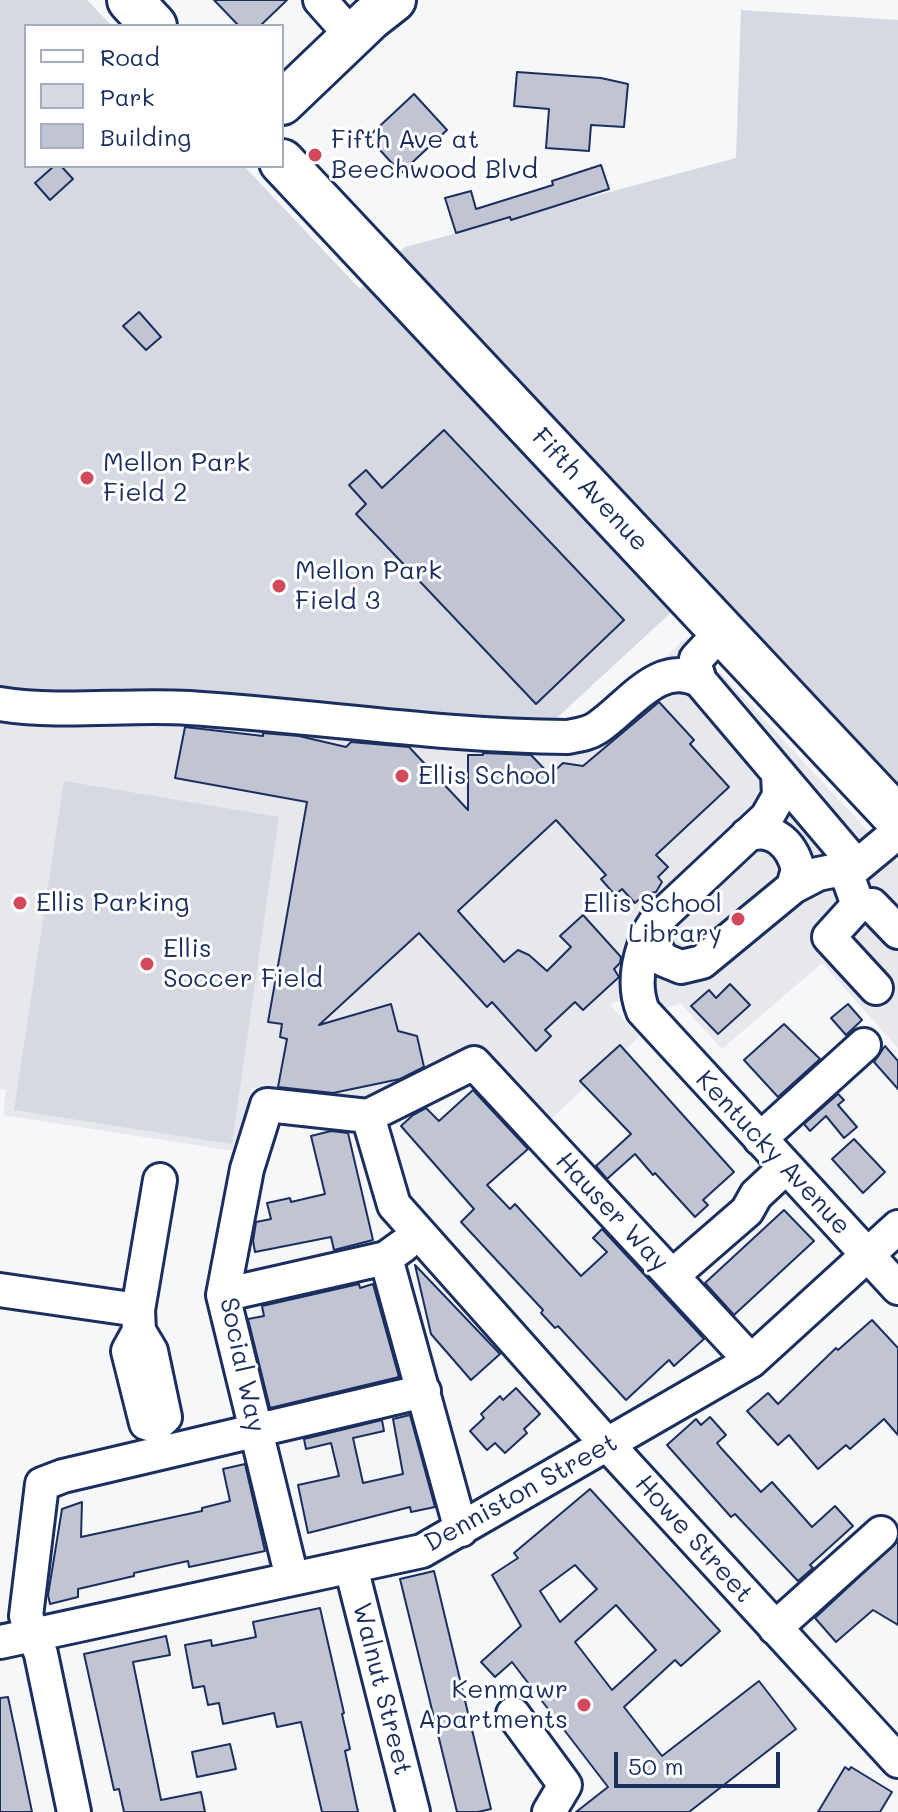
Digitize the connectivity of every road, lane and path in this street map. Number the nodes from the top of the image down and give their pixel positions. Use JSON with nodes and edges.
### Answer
{"nodes":[{"id":1,"x":320,"y":0,"type":"edge"},
{"id":2,"x":394,"y":0,"type":"edge"},
{"id":3,"x":352,"y":36,"type":"junction"},
{"id":4,"x":284,"y":101,"type":"edge"},
{"id":5,"x":284,"y":164,"type":"edge"},
{"id":6,"x":722,"y":631,"type":"junction"},
{"id":7,"x":700,"y":681,"type":"junction"},
{"id":8,"x":13,"y":706,"type":"edge"},
{"id":9,"x":778,"y":774,"type":"junction"},
{"id":10,"x":898,"y":819,"type":"edge"},
{"id":11,"x":898,"y":832,"type":"edge"},
{"id":12,"x":747,"y":835,"type":"junction"},
{"id":13,"x":851,"y":868,"type":"junction"},
{"id":14,"x":793,"y":887,"type":"junction"},
{"id":15,"x":858,"y":905,"type":"junction"},
{"id":16,"x":651,"y":929,"type":"junction"},
{"id":17,"x":898,"y":932,"type":"edge"},
{"id":18,"x":876,"y":988,"type":"dead end"},
{"id":19,"x":864,"y":1045,"type":"dead end"},
{"id":20,"x":368,"y":1116,"type":"junction"},
{"id":21,"x":760,"y":1139,"type":"junction"},
{"id":22,"x":786,"y":1167,"type":"junction"},
{"id":23,"x":160,"y":1180,"type":"dead end"},
{"id":24,"x":898,"y":1227,"type":"edge"},
{"id":25,"x":419,"y":1234,"type":"junction"},
{"id":26,"x":868,"y":1256,"type":"junction"},
{"id":27,"x":386,"y":1258,"type":"junction"},
{"id":28,"x":672,"y":1276,"type":"junction"},
{"id":29,"x":898,"y":1288,"type":"edge"},
{"id":30,"x":0,"y":1290,"type":"edge"},
{"id":31,"x":223,"y":1295,"type":"junction"},
{"id":32,"x":751,"y":1361,"type":"junction"},
{"id":33,"x":424,"y":1391,"type":"junction"},
{"id":34,"x":255,"y":1432,"type":"junction"},
{"id":35,"x":608,"y":1444,"type":"junction"},
{"id":36,"x":461,"y":1530,"type":"junction"},
{"id":37,"x":881,"y":1533,"type":"dead end"},
{"id":38,"x":351,"y":1567,"type":"junction"},
{"id":39,"x":292,"y":1578,"type":"junction"},
{"id":40,"x":775,"y":1628,"type":"junction"},
{"id":41,"x":33,"y":1634,"type":"junction"},
{"id":42,"x":0,"y":1642,"type":"edge"},
{"id":43,"x":513,"y":1714,"type":"dead end"},
{"id":44,"x":898,"y":1761,"type":"edge"},
{"id":45,"x":74,"y":1812,"type":"edge"},
{"id":46,"x":413,"y":1812,"type":"edge"},
{"id":47,"x":549,"y":1812,"type":"edge"}],
"edges":[{"from":1,"to":3,"type":"street"},
{"from":2,"to":3,"type":"main road"},
{"from":3,"to":4,"type":"main road"},
{"from":5,"to":6,"type":"highway","name":"Fifth Avenue"},
{"from":6,"to":7,"type":"street"},
{"from":6,"to":10,"type":"highway","name":"Fifth Avenue"},
{"from":7,"to":8,"type":"street"},
{"from":7,"to":9,"type":"street"},
{"from":9,"to":12,"type":"street"},
{"from":9,"to":13,"type":"street"},
{"from":11,"to":13,"type":"street"},
{"from":12,"to":14,"type":"street"},
{"from":12,"to":16,"type":"street"},
{"from":13,"to":14,"type":"street"},
{"from":13,"to":15,"type":"street"},
{"from":14,"to":16,"type":"street"},
{"from":15,"to":17,"type":"street"},
{"from":15,"to":18,"type":"street"},
{"from":16,"to":21,"type":"street","name":"Kentucky Avenue"},
{"from":19,"to":21,"type":"street"},
{"from":20,"to":25,"type":"street","name":"Howe Street"},
{"from":20,"to":28,"type":"street","name":"Hauser Way"},
{"from":20,"to":31,"type":"street","name":"Social Way"},
{"from":21,"to":22,"type":"street","name":"Kentucky Avenue"},
{"from":22,"to":26,"type":"street","name":"Kentucky Avenue"},
{"from":22,"to":28,"type":"street"},
{"from":23,"to":30,"type":"street"},
{"from":24,"to":26,"type":"street","name":"Denniston Street"},
{"from":25,"to":27,"type":"street"},
{"from":25,"to":35,"type":"street","name":"Howe Street"},
{"from":26,"to":29,"type":"street","name":"Kentucky Avenue"},
{"from":26,"to":32,"type":"street","name":"Denniston Street"},
{"from":27,"to":31,"type":"street"},
{"from":27,"to":33,"type":"street"},
{"from":28,"to":32,"type":"street","name":"Hauser Way"},
{"from":31,"to":34,"type":"street","name":"Social Way"},
{"from":32,"to":35,"type":"street","name":"Denniston Street"},
{"from":33,"to":34,"type":"street"},
{"from":33,"to":36,"type":"street"},
{"from":34,"to":39,"type":"street","name":"Social Way"},
{"from":34,"to":41,"type":"street"},
{"from":35,"to":36,"type":"street","name":"Denniston Street"},
{"from":35,"to":40,"type":"street","name":"Howe Street"},
{"from":36,"to":38,"type":"street","name":"Denniston Street"},
{"from":37,"to":40,"type":"street"},
{"from":38,"to":39,"type":"street","name":"Denniston Street"},
{"from":38,"to":46,"type":"street","name":"Walnut Street"},
{"from":39,"to":41,"type":"street","name":"Denniston Street"},
{"from":40,"to":44,"type":"street","name":"Howe Street"},
{"from":41,"to":42,"type":"street","name":"Denniston Street"},
{"from":41,"to":45,"type":"street"},
{"from":43,"to":47,"type":"street"}]}
